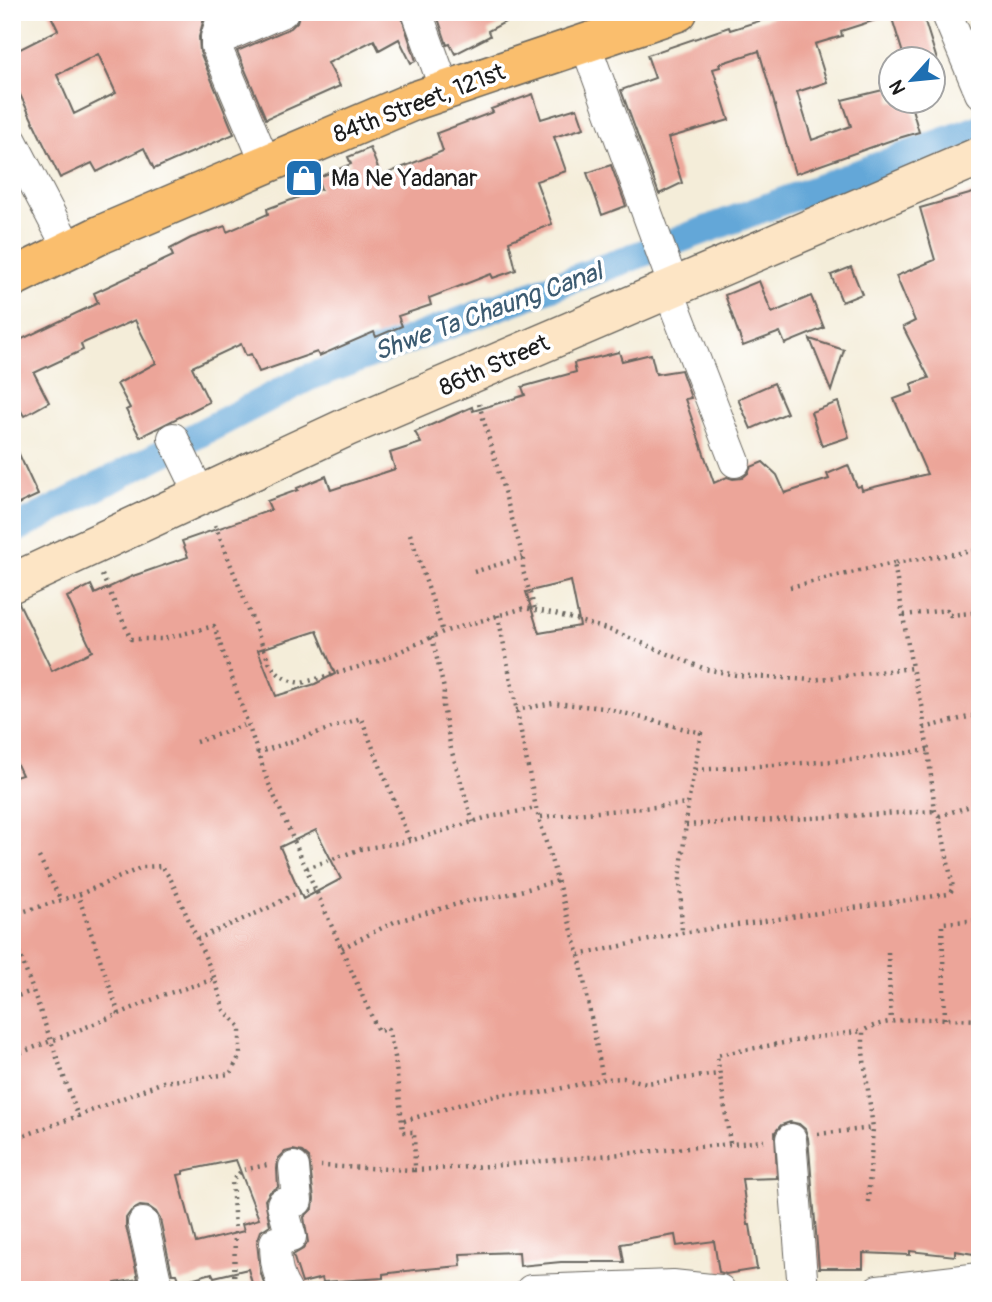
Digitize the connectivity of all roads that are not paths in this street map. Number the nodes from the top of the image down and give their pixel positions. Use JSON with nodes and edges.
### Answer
{"nodes":[{"id":1,"x":224,"y":12,"type":"edge"},
{"id":2,"x":283,"y":12,"type":"edge"},
{"id":3,"x":418,"y":12,"type":"edge"},
{"id":4,"x":678,"y":12,"type":"edge"},
{"id":5,"x":946,"y":12,"type":"edge"},
{"id":6,"x":216,"y":41,"type":"junction"},
{"id":7,"x":585,"y":43,"type":"junction"},
{"id":8,"x":445,"y":90,"type":"junction"},
{"id":9,"x":980,"y":93,"type":"edge"},
{"id":10,"x":12,"y":141,"type":"edge"},
{"id":11,"x":980,"y":156,"type":"edge"},
{"id":12,"x":266,"y":164,"type":"junction"},
{"id":13,"x":69,"y":250,"type":"junction"},
{"id":14,"x":12,"y":278,"type":"edge"},
{"id":15,"x":670,"y":280,"type":"junction"},
{"id":16,"x":735,"y":462,"type":"dead end"},
{"id":17,"x":12,"y":583,"type":"edge"},
{"id":18,"x":791,"y":1139,"type":"road end"},
{"id":19,"x":294,"y":1167,"type":"road end"},
{"id":20,"x":143,"y":1223,"type":"dead end"},
{"id":21,"x":980,"y":1278,"type":"edge"},
{"id":22,"x":937,"y":1287,"type":"edge"},
{"id":23,"x":158,"y":1290,"type":"edge"},
{"id":24,"x":286,"y":1290,"type":"edge"},
{"id":25,"x":531,"y":1290,"type":"edge"},
{"id":26,"x":720,"y":1290,"type":"edge"},
{"id":27,"x":803,"y":1290,"type":"edge"},
{"id":28,"x":878,"y":1290,"type":"edge"}],
"edges":[{"from":1,"to":6,"type":"street"},
{"from":2,"to":6,"type":"street"},
{"from":3,"to":8,"type":"street"},
{"from":4,"to":7,"type":"main road","name":"84th Street, 121st"},
{"from":5,"to":9,"type":"street"},
{"from":6,"to":12,"type":"street"},
{"from":7,"to":8,"type":"main road","name":"84th Street, 121st"},
{"from":7,"to":15,"type":"street"},
{"from":8,"to":12,"type":"main road","name":"84th Street, 121st"},
{"from":10,"to":13,"type":"street"},
{"from":11,"to":15,"type":"main road","name":"86th Street"},
{"from":12,"to":13,"type":"main road","name":"84th Street, 121st"},
{"from":13,"to":14,"type":"main road","name":"84th Street, 121st"},
{"from":15,"to":16,"type":"street"},
{"from":15,"to":17,"type":"main road","name":"86th Street"},
{"from":18,"to":27,"type":"street"},
{"from":19,"to":24,"type":"street"},
{"from":20,"to":23,"type":"street"},
{"from":21,"to":22,"type":"street"},
{"from":22,"to":28,"type":"street"},
{"from":25,"to":26,"type":"street"}]}
